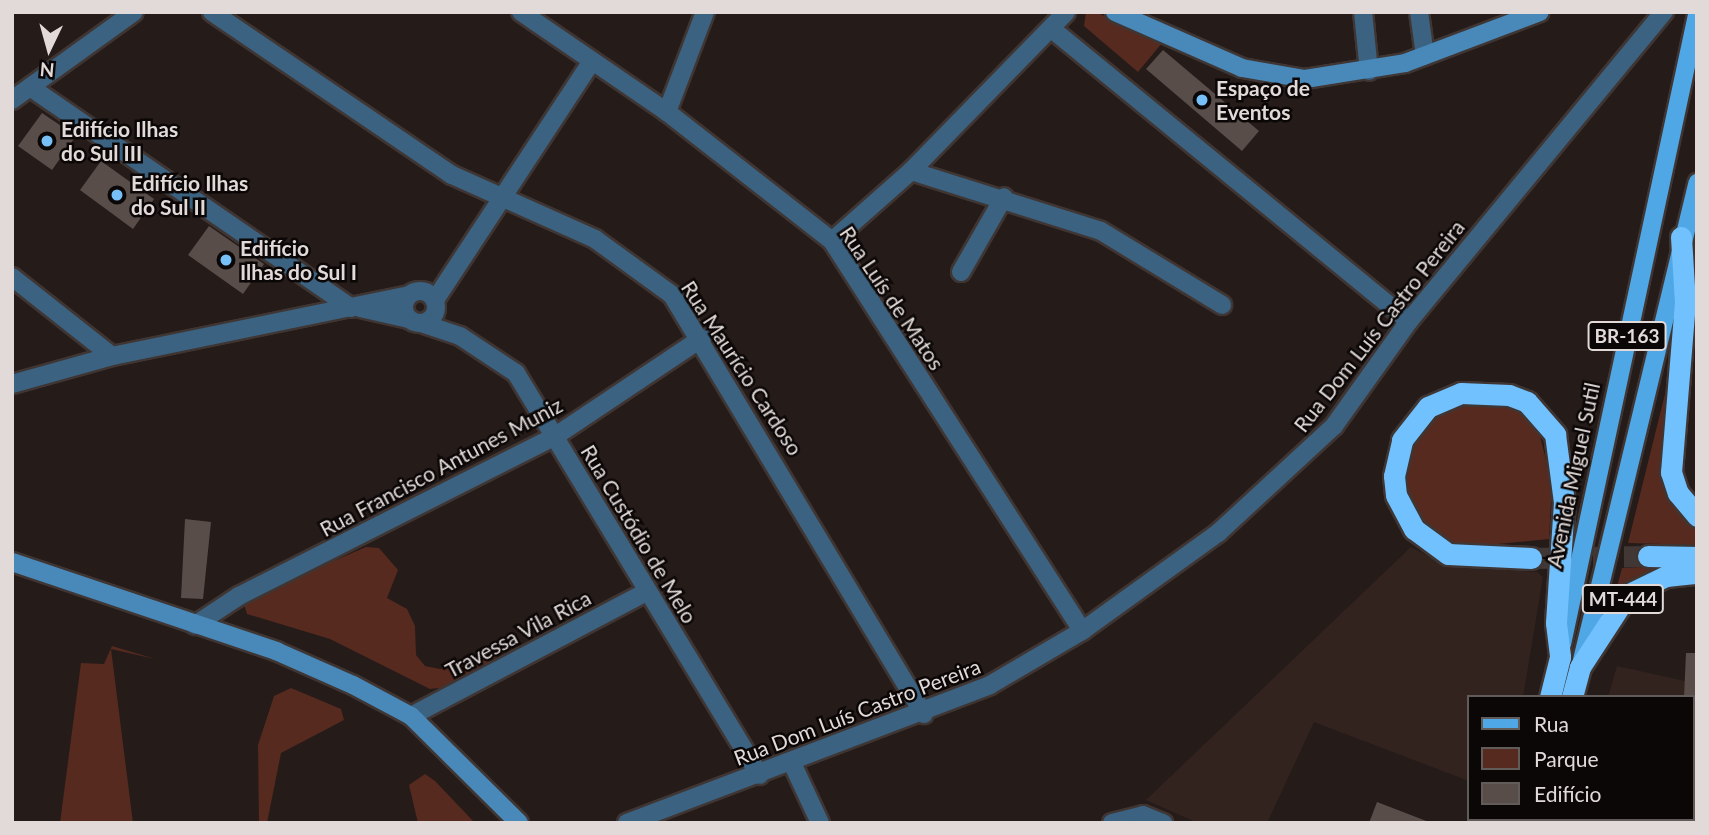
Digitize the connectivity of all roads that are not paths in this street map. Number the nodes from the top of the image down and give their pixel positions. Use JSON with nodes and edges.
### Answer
{"nodes":[{"id":1,"x":134,"y":12,"type":"edge"},
{"id":2,"x":212,"y":12,"type":"edge"},
{"id":3,"x":521,"y":12,"type":"edge"},
{"id":4,"x":705,"y":12,"type":"edge"},
{"id":5,"x":1066,"y":12,"type":"edge"},
{"id":6,"x":1115,"y":12,"type":"edge"},
{"id":7,"x":1363,"y":12,"type":"edge"},
{"id":8,"x":1419,"y":12,"type":"edge"},
{"id":9,"x":1540,"y":12,"type":"edge"},
{"id":10,"x":1664,"y":12,"type":"edge"},
{"id":11,"x":1697,"y":15,"type":"edge"},
{"id":12,"x":1504,"y":19,"type":"edge"},
{"id":13,"x":1053,"y":30,"type":"junction"},
{"id":14,"x":1425,"y":56,"type":"junction"},
{"id":15,"x":592,"y":61,"type":"junction"},
{"id":16,"x":1369,"y":71,"type":"junction"},
{"id":17,"x":30,"y":88,"type":"junction"},
{"id":18,"x":12,"y":100,"type":"edge"},
{"id":19,"x":667,"y":112,"type":"junction"},
{"id":20,"x":911,"y":171,"type":"junction"},
{"id":21,"x":1697,"y":183,"type":"edge"},
{"id":22,"x":1004,"y":197,"type":"junction"},
{"id":23,"x":505,"y":198,"type":"junction"},
{"id":24,"x":1695,"y":206,"type":"edge"},
{"id":25,"x":1681,"y":237,"type":"junction"},
{"id":26,"x":832,"y":241,"type":"junction"},
{"id":27,"x":961,"y":272,"type":"dead end"},
{"id":28,"x":452,"y":276,"type":"junction"},
{"id":29,"x":12,"y":277,"type":"edge"},
{"id":30,"x":315,"y":288,"type":"junction"},
{"id":31,"x":414,"y":293,"type":"junction"},
{"id":32,"x":1222,"y":305,"type":"dead end"},
{"id":33,"x":436,"y":306,"type":"junction"},
{"id":34,"x":354,"y":308,"type":"junction"},
{"id":35,"x":324,"y":314,"type":"junction"},
{"id":36,"x":415,"y":321,"type":"junction"},
{"id":37,"x":1409,"y":321,"type":"junction"},
{"id":38,"x":460,"y":336,"type":"junction"},
{"id":39,"x":702,"y":338,"type":"junction"},
{"id":40,"x":112,"y":356,"type":"junction"},
{"id":41,"x":12,"y":384,"type":"edge"},
{"id":42,"x":554,"y":437,"type":"junction"},
{"id":43,"x":1697,"y":516,"type":"edge"},
{"id":44,"x":1648,"y":556,"type":"tunnel mouth"},
{"id":45,"x":1697,"y":557,"type":"edge"},
{"id":46,"x":1531,"y":558,"type":"tunnel mouth"},
{"id":47,"x":12,"y":562,"type":"edge"},
{"id":48,"x":1697,"y":573,"type":"edge"},
{"id":49,"x":646,"y":592,"type":"junction"},
{"id":50,"x":195,"y":625,"type":"junction"},
{"id":51,"x":1082,"y":631,"type":"junction"},
{"id":52,"x":1560,"y":657,"type":"junction"},
{"id":53,"x":1580,"y":667,"type":"junction"},
{"id":54,"x":1549,"y":694,"type":"edge"},
{"id":55,"x":1574,"y":695,"type":"edge"},
{"id":56,"x":924,"y":714,"type":"junction"},
{"id":57,"x":411,"y":716,"type":"junction"},
{"id":58,"x":792,"y":763,"type":"junction"},
{"id":59,"x":760,"y":775,"type":"junction"},
{"id":60,"x":519,"y":823,"type":"edge"},
{"id":61,"x":627,"y":823,"type":"edge"},
{"id":62,"x":820,"y":823,"type":"edge"},
{"id":63,"x":1112,"y":823,"type":"edge"},
{"id":64,"x":1163,"y":823,"type":"edge"}],
"edges":[{"from":1,"to":17,"type":"street"},
{"from":2,"to":23,"type":"street","name":"Rua Maurício Cardoso"},
{"from":3,"to":15,"type":"street","name":"Rua Luís de Matos"},
{"from":4,"to":19,"type":"street"},
{"from":5,"to":13,"type":"street"},
{"from":6,"to":16,"type":"street"},
{"from":7,"to":16,"type":"street"},
{"from":8,"to":14,"type":"street"},
{"from":9,"to":12,"type":"street"},
{"from":10,"to":37,"type":"street","name":"Rua Dom Luís Castro Pereira"},
{"from":11,"to":52,"type":"main road","name":"Avenida Miguel Sutil","number":"BR-163"},
{"from":12,"to":14,"type":"street"},
{"from":13,"to":20,"type":"street"},
{"from":13,"to":37,"type":"street"},
{"from":14,"to":16,"type":"street"},
{"from":15,"to":19,"type":"street","name":"Rua Luís de Matos"},
{"from":15,"to":23,"type":"street"},
{"from":17,"to":18,"type":"street"},
{"from":17,"to":30,"type":"street"},
{"from":19,"to":26,"type":"street","name":"Rua Luís de Matos"},
{"from":20,"to":22,"type":"street"},
{"from":20,"to":26,"type":"street"},
{"from":21,"to":24,"type":"main road","number":"BR-163"},
{"from":22,"to":27,"type":"street"},
{"from":22,"to":32,"type":"street"},
{"from":23,"to":28,"type":"street"},
{"from":23,"to":39,"type":"street","name":"Rua Maurício Cardoso"},
{"from":24,"to":25,"type":"main road","number":"BR-163"},
{"from":25,"to":43,"type":"highway"},
{"from":25,"to":53,"type":"main road","number":"BR-163"},
{"from":26,"to":51,"type":"street","name":"Rua Luís de Matos"},
{"from":28,"to":31,"type":"street"},
{"from":28,"to":33,"type":"street"},
{"from":29,"to":40,"type":"street"},
{"from":30,"to":34,"type":"street"},
{"from":30,"to":35,"type":"street"},
{"from":31,"to":33,"type":"street","name":"Rua Custódio de Melo"},
{"from":31,"to":34,"type":"street"},
{"from":31,"to":36,"type":"street"},
{"from":33,"to":36,"type":"street"},
{"from":33,"to":38,"type":"street","name":"Rua Custódio de Melo"},
{"from":34,"to":35,"type":"street"},
{"from":34,"to":36,"type":"street","name":"Rua Custódio de Melo"},
{"from":35,"to":40,"type":"street"},
{"from":36,"to":38,"type":"street","name":"Rua Custódio de Melo"},
{"from":37,"to":51,"type":"street","name":"Rua Dom Luís Castro Pereira"},
{"from":38,"to":42,"type":"street","name":"Rua Custódio de Melo"},
{"from":39,"to":42,"type":"street","name":"Rua Francisco Antunes Muniz"},
{"from":39,"to":56,"type":"street","name":"Rua Maurício Cardoso"},
{"from":40,"to":41,"type":"street"},
{"from":42,"to":49,"type":"street","name":"Rua Custódio de Melo"},
{"from":42,"to":50,"type":"street","name":"Rua Francisco Antunes Muniz"},
{"from":44,"to":45,"type":"highway"},
{"from":46,"to":52,"type":"highway"},
{"from":47,"to":50,"type":"street"},
{"from":48,"to":53,"type":"highway","number":"MT-444"},
{"from":49,"to":57,"type":"street","name":"Travessa Vila Rica"},
{"from":49,"to":59,"type":"street","name":"Rua Custódio de Melo"},
{"from":50,"to":57,"type":"street"},
{"from":51,"to":56,"type":"street","name":"Rua Dom Luís Castro Pereira"},
{"from":52,"to":54,"type":"highway","name":"Avenida Miguel Sutil","number":"BR-163"},
{"from":53,"to":55,"type":"highway","number":"BR-163"},
{"from":56,"to":58,"type":"street","name":"Rua Dom Luís Castro Pereira"},
{"from":57,"to":60,"type":"street"},
{"from":58,"to":59,"type":"street","name":"Rua Dom Luís Castro Pereira"},
{"from":58,"to":62,"type":"street"},
{"from":59,"to":61,"type":"street","name":"Rua Dom Luís Castro Pereira"},
{"from":63,"to":64,"type":"street"}]}
